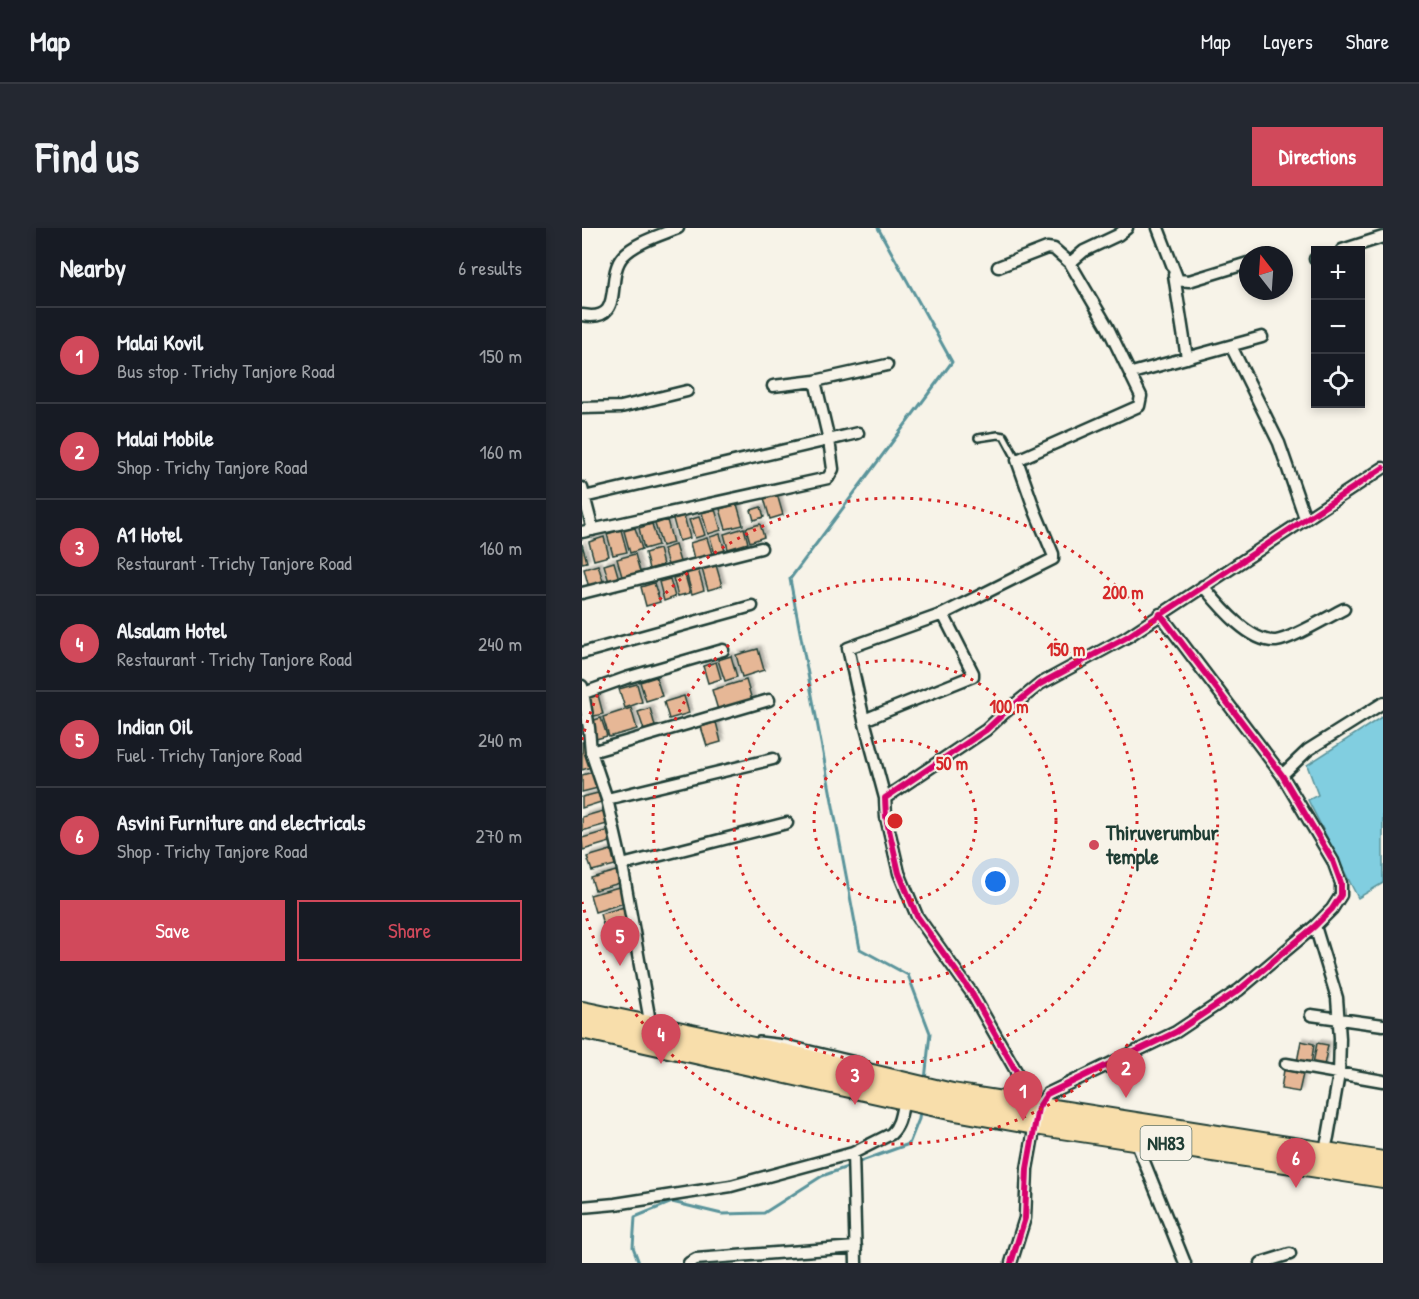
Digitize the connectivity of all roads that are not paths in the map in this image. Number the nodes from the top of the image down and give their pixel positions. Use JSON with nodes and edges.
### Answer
{"nodes":[{"id":1,"x":678,"y":228,"type":"edge"},
{"id":2,"x":1127,"y":228,"type":"edge"},
{"id":3,"x":1158,"y":228,"type":"edge"},
{"id":4,"x":1383,"y":237,"type":"edge"},
{"id":5,"x":1355,"y":246,"type":"edge"},
{"id":6,"x":1070,"y":263,"type":"junction"},
{"id":7,"x":1239,"y":266,"type":"edge"},
{"id":8,"x":998,"y":267,"type":"dead end"},
{"id":9,"x":1173,"y":272,"type":"junction"},
{"id":10,"x":582,"y":315,"type":"edge"},
{"id":11,"x":1262,"y":337,"type":"dead end"},
{"id":12,"x":1231,"y":346,"type":"junction"},
{"id":13,"x":1187,"y":358,"type":"junction"},
{"id":14,"x":887,"y":365,"type":"dead end"},
{"id":15,"x":1132,"y":373,"type":"junction"},
{"id":16,"x":815,"y":381,"type":"junction"},
{"id":17,"x":773,"y":386,"type":"dead end"},
{"id":18,"x":687,"y":391,"type":"dead end"},
{"id":19,"x":582,"y":408,"type":"edge"},
{"id":20,"x":858,"y":434,"type":"dead end"},
{"id":21,"x":978,"y":438,"type":"dead end"},
{"id":22,"x":829,"y":440,"type":"junction"},
{"id":23,"x":1017,"y":460,"type":"junction"},
{"id":24,"x":1383,"y":468,"type":"edge"},
{"id":25,"x":583,"y":492,"type":"edge"},
{"id":26,"x":1305,"y":518,"type":"junction"},
{"id":27,"x":587,"y":531,"type":"edge"},
{"id":28,"x":761,"y":548,"type":"dead end"},
{"id":29,"x":1203,"y":586,"type":"junction"},
{"id":30,"x":582,"y":593,"type":"edge"},
{"id":31,"x":752,"y":606,"type":"dead end"},
{"id":32,"x":1344,"y":609,"type":"dead end"},
{"id":33,"x":943,"y":614,"type":"junction"},
{"id":34,"x":1160,"y":614,"type":"junction"},
{"id":35,"x":723,"y":650,"type":"dead end"},
{"id":36,"x":582,"y":653,"type":"edge"},
{"id":37,"x":583,"y":689,"type":"edge"},
{"id":38,"x":768,"y":700,"type":"dead end"},
{"id":39,"x":1383,"y":703,"type":"edge"},
{"id":40,"x":864,"y":720,"type":"junction"},
{"id":41,"x":586,"y":730,"type":"edge"},
{"id":42,"x":591,"y":752,"type":"junction"},
{"id":43,"x":773,"y":759,"type":"dead end"},
{"id":44,"x":1282,"y":775,"type":"junction"},
{"id":45,"x":885,"y":798,"type":"junction"},
{"id":46,"x":607,"y":799,"type":"junction"},
{"id":47,"x":787,"y":823,"type":"dead end"},
{"id":48,"x":622,"y":865,"type":"junction"},
{"id":49,"x":1315,"y":926,"type":"junction"},
{"id":50,"x":582,"y":1012,"type":"edge"},
{"id":51,"x":1311,"y":1015,"type":"dead end"},
{"id":52,"x":1339,"y":1019,"type":"junction"},
{"id":53,"x":1383,"y":1026,"type":"edge"},
{"id":54,"x":651,"y":1027,"type":"junction"},
{"id":55,"x":582,"y":1028,"type":"edge"},
{"id":56,"x":680,"y":1034,"type":"junction"},
{"id":57,"x":741,"y":1038,"type":"dead end"},
{"id":58,"x":752,"y":1039,"type":"dead end"},
{"id":59,"x":1286,"y":1064,"type":"dead end"},
{"id":60,"x":1339,"y":1074,"type":"junction"},
{"id":61,"x":1383,"y":1081,"type":"edge"},
{"id":62,"x":903,"y":1091,"type":"junction"},
{"id":63,"x":951,"y":1102,"type":"junction"},
{"id":64,"x":1014,"y":1105,"type":"junction"},
{"id":65,"x":1036,"y":1116,"type":"junction"},
{"id":66,"x":1134,"y":1138,"type":"junction"},
{"id":67,"x":1324,"y":1153,"type":"junction"},
{"id":68,"x":853,"y":1156,"type":"junction"},
{"id":69,"x":1383,"y":1162,"type":"edge"},
{"id":70,"x":1383,"y":1177,"type":"edge"},
{"id":71,"x":582,"y":1207,"type":"edge"},
{"id":72,"x":856,"y":1247,"type":"junction"},
{"id":73,"x":1290,"y":1254,"type":"dead end"},
{"id":74,"x":689,"y":1263,"type":"edge"},
{"id":75,"x":856,"y":1263,"type":"edge"},
{"id":76,"x":1011,"y":1263,"type":"edge"},
{"id":77,"x":1185,"y":1263,"type":"edge"},
{"id":78,"x":1261,"y":1263,"type":"edge"}],
"edges":[{"from":1,"to":10,"type":"street"},
{"from":2,"to":6,"type":"street"},
{"from":3,"to":9,"type":"street"},
{"from":4,"to":5,"type":"street"},
{"from":6,"to":8,"type":"street"},
{"from":6,"to":15,"type":"street"},
{"from":7,"to":9,"type":"street"},
{"from":9,"to":13,"type":"street"},
{"from":11,"to":12,"type":"street"},
{"from":12,"to":13,"type":"street"},
{"from":12,"to":26,"type":"street"},
{"from":13,"to":15,"type":"street"},
{"from":14,"to":16,"type":"street"},
{"from":15,"to":23,"type":"street"},
{"from":16,"to":17,"type":"street"},
{"from":16,"to":22,"type":"street"},
{"from":18,"to":19,"type":"street"},
{"from":20,"to":22,"type":"street"},
{"from":21,"to":23,"type":"lane"},
{"from":22,"to":25,"type":"street"},
{"from":22,"to":27,"type":"street"},
{"from":23,"to":33,"type":"street"},
{"from":24,"to":26,"type":"street"},
{"from":25,"to":27,"type":"street"},
{"from":26,"to":29,"type":"street"},
{"from":28,"to":30,"type":"street"},
{"from":29,"to":32,"type":"street"},
{"from":29,"to":34,"type":"street"},
{"from":31,"to":36,"type":"street"},
{"from":33,"to":40,"type":"street"},
{"from":33,"to":40,"type":"street"},
{"from":34,"to":44,"type":"street"},
{"from":34,"to":45,"type":"street"},
{"from":35,"to":37,"type":"street"},
{"from":37,"to":41,"type":"street"},
{"from":38,"to":42,"type":"street"},
{"from":39,"to":44,"type":"street"},
{"from":40,"to":45,"type":"street"},
{"from":41,"to":42,"type":"street"},
{"from":42,"to":46,"type":"street"},
{"from":43,"to":46,"type":"street"},
{"from":44,"to":49,"type":"street"},
{"from":45,"to":64,"type":"street"},
{"from":46,"to":48,"type":"street"},
{"from":47,"to":48,"type":"street"},
{"from":48,"to":54,"type":"street"},
{"from":49,"to":52,"type":"street"},
{"from":49,"to":65,"type":"street"},
{"from":50,"to":54,"type":"highway","number":"NH83"},
{"from":51,"to":52,"type":"street"},
{"from":52,"to":53,"type":"street"},
{"from":52,"to":60,"type":"street"},
{"from":54,"to":56,"type":"highway","number":"NH83"},
{"from":55,"to":62,"type":"highway","number":"NH83"},
{"from":56,"to":57,"type":"lane"},
{"from":56,"to":62,"type":"highway","number":"NH83"},
{"from":58,"to":62,"type":"lane"},
{"from":59,"to":60,"type":"street"},
{"from":60,"to":61,"type":"street"},
{"from":60,"to":67,"type":"street"},
{"from":62,"to":63,"type":"highway","number":"NH83"},
{"from":62,"to":68,"type":"street"},
{"from":63,"to":64,"type":"highway","number":"NH83"},
{"from":63,"to":65,"type":"highway","number":"NH83"},
{"from":64,"to":65,"type":"highway","number":"NH83"},
{"from":65,"to":66,"type":"highway","number":"NH83"},
{"from":65,"to":67,"type":"highway","number":"NH83"},
{"from":65,"to":76,"type":"street"},
{"from":66,"to":70,"type":"highway","number":"NH83"},
{"from":66,"to":77,"type":"street"},
{"from":67,"to":69,"type":"highway","number":"NH83"},
{"from":68,"to":71,"type":"street"},
{"from":68,"to":72,"type":"street"},
{"from":72,"to":74,"type":"street"},
{"from":72,"to":75,"type":"street"},
{"from":73,"to":78,"type":"street"}]}
